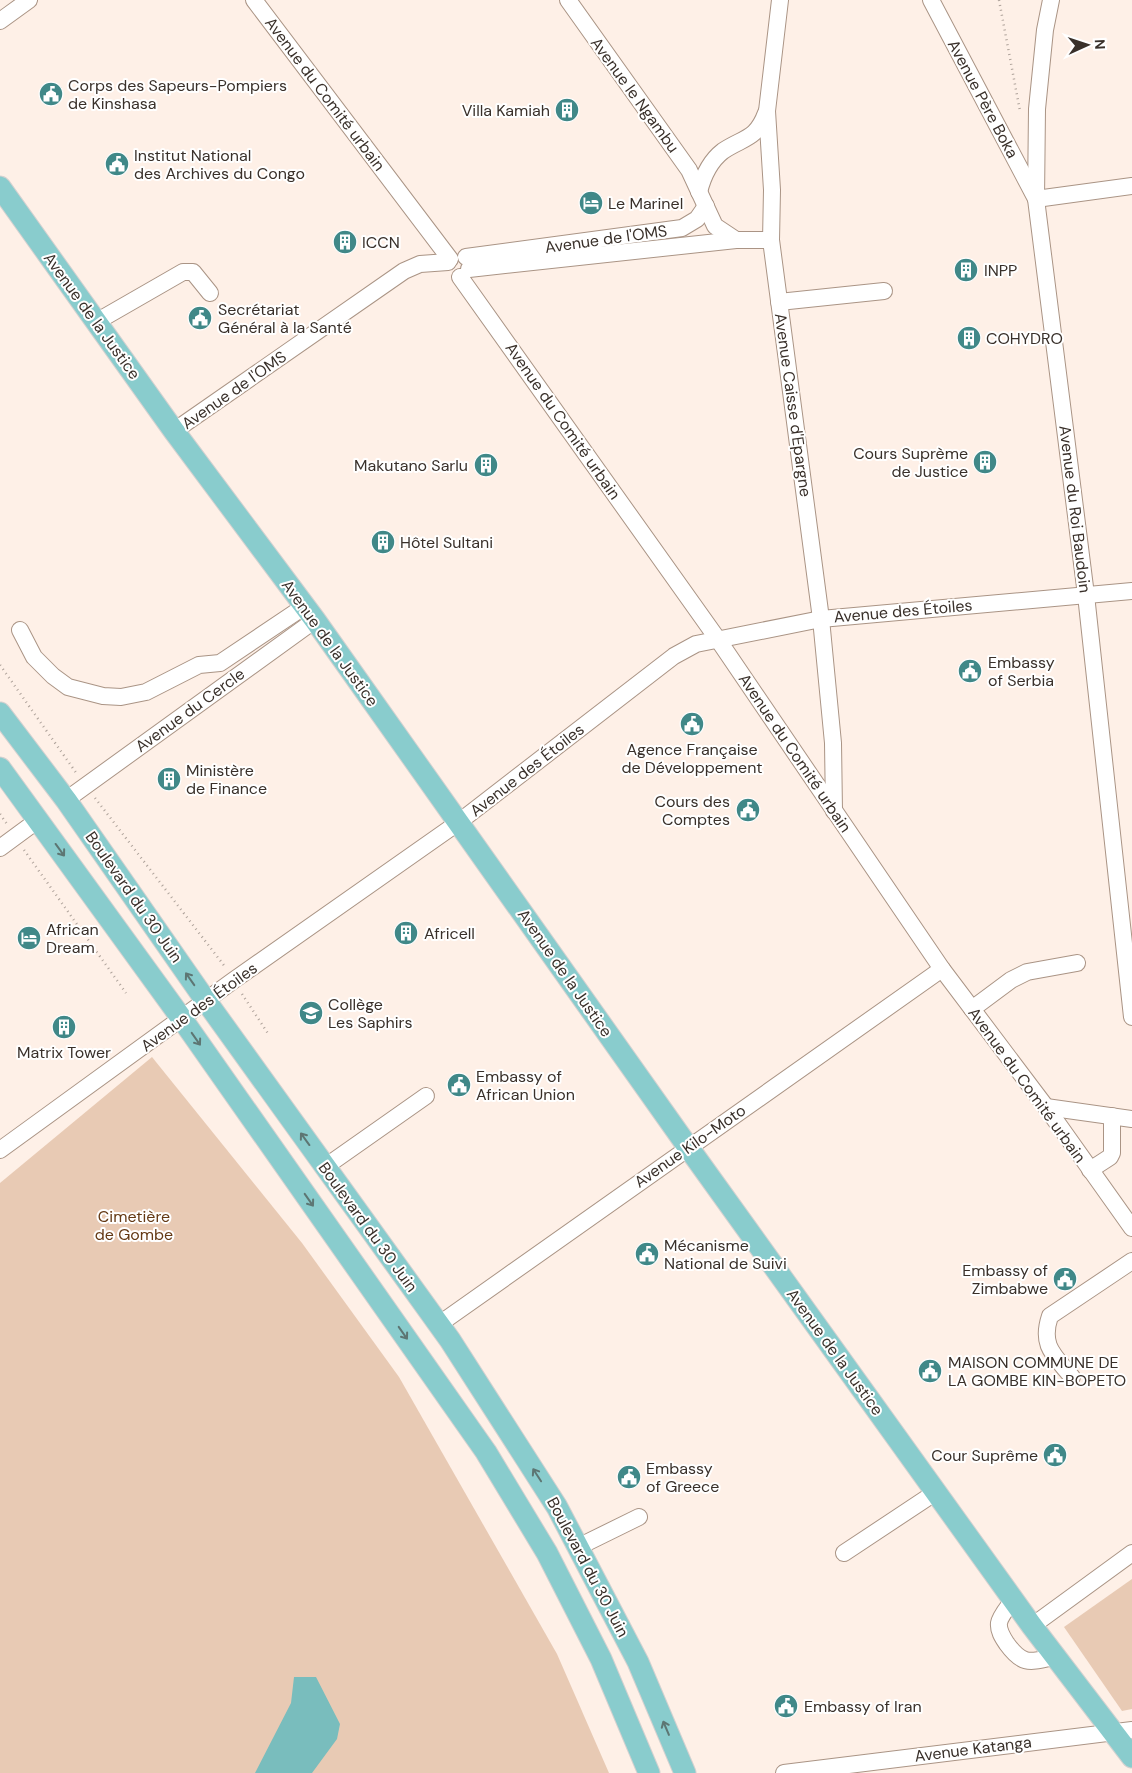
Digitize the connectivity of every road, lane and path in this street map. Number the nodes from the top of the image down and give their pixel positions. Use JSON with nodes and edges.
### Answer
{"nodes":[{"id":1,"x":29,"y":0,"type":"edge"},
{"id":2,"x":254,"y":0,"type":"edge"},
{"id":3,"x":568,"y":0,"type":"edge"},
{"id":4,"x":780,"y":0,"type":"edge"},
{"id":5,"x":931,"y":0,"type":"edge"},
{"id":6,"x":998,"y":0,"type":"edge"},
{"id":7,"x":1051,"y":0,"type":"edge"},
{"id":8,"x":0,"y":21,"type":"edge"},
{"id":9,"x":766,"y":110,"type":"junction"},
{"id":10,"x":1020,"y":114,"type":"dead end"},
{"id":11,"x":1132,"y":186,"type":"edge"},
{"id":12,"x":0,"y":187,"type":"edge"},
{"id":13,"x":703,"y":199,"type":"junction"},
{"id":14,"x":1036,"y":199,"type":"junction"},
{"id":15,"x":736,"y":240,"type":"junction"},
{"id":16,"x":771,"y":240,"type":"junction"},
{"id":17,"x":459,"y":265,"type":"junction"},
{"id":18,"x":884,"y":291,"type":"dead end"},
{"id":19,"x":210,"y":293,"type":"dead end"},
{"id":20,"x":779,"y":302,"type":"junction"},
{"id":21,"x":96,"y":322,"type":"junction"},
{"id":22,"x":174,"y":432,"type":"junction"},
{"id":23,"x":1132,"y":591,"type":"edge"},
{"id":24,"x":1086,"y":595,"type":"junction"},
{"id":25,"x":310,"y":613,"type":"junction"},
{"id":26,"x":821,"y":619,"type":"junction"},
{"id":27,"x":20,"y":630,"type":"dead end"},
{"id":28,"x":719,"y":641,"type":"junction"},
{"id":29,"x":0,"y":664,"type":"edge"},
{"id":30,"x":0,"y":713,"type":"edge"},
{"id":31,"x":0,"y":768,"type":"edge"},
{"id":32,"x":86,"y":786,"type":"junction"},
{"id":33,"x":66,"y":800,"type":"junction"},
{"id":34,"x":834,"y":811,"type":"junction"},
{"id":35,"x":0,"y":814,"type":"edge"},
{"id":36,"x":38,"y":820,"type":"junction"},
{"id":37,"x":459,"y":822,"type":"junction"},
{"id":38,"x":9,"y":827,"type":"dead end"},
{"id":39,"x":21,"y":846,"type":"dead end"},
{"id":40,"x":0,"y":848,"type":"edge"},
{"id":41,"x":1128,"y":942,"type":"edge"},
{"id":42,"x":1077,"y":962,"type":"dead end"},
{"id":43,"x":942,"y":969,"type":"junction"},
{"id":44,"x":234,"y":980,"type":"junction"},
{"id":45,"x":126,"y":993,"type":"dead end"},
{"id":46,"x":206,"y":1001,"type":"junction"},
{"id":47,"x":972,"y":1009,"type":"junction"},
{"id":48,"x":1132,"y":1018,"type":"edge"},
{"id":49,"x":182,"y":1019,"type":"junction"},
{"id":50,"x":269,"y":1035,"type":"dead end"},
{"id":51,"x":426,"y":1096,"type":"dead end"},
{"id":52,"x":1046,"y":1108,"type":"junction"},
{"id":53,"x":1112,"y":1116,"type":"junction"},
{"id":54,"x":1132,"y":1119,"type":"edge"},
{"id":55,"x":688,"y":1147,"type":"junction"},
{"id":56,"x":0,"y":1150,"type":"edge"},
{"id":57,"x":325,"y":1167,"type":"junction"},
{"id":58,"x":1090,"y":1170,"type":"junction"},
{"id":59,"x":1132,"y":1228,"type":"edge"},
{"id":60,"x":1132,"y":1261,"type":"edge"},
{"id":61,"x":438,"y":1325,"type":"junction"},
{"id":62,"x":1072,"y":1377,"type":"dead end"},
{"id":63,"x":936,"y":1492,"type":"junction"},
{"id":64,"x":639,"y":1517,"type":"dead end"},
{"id":65,"x":578,"y":1546,"type":"junction"},
{"id":66,"x":844,"y":1553,"type":"dead end"},
{"id":67,"x":1132,"y":1554,"type":"edge"},
{"id":68,"x":1013,"y":1600,"type":"junction"},
{"id":69,"x":1032,"y":1626,"type":"junction"},
{"id":70,"x":1054,"y":1657,"type":"junction"},
{"id":71,"x":1123,"y":1731,"type":"edge"},
{"id":72,"x":1132,"y":1757,"type":"edge"},
{"id":73,"x":649,"y":1773,"type":"edge"},
{"id":74,"x":685,"y":1773,"type":"edge"},
{"id":75,"x":784,"y":1773,"type":"edge"}],
"edges":[{"from":1,"to":8,"type":"street"},
{"from":2,"to":17,"type":"street","name":"Avenue du Comité urbain"},
{"from":3,"to":13,"type":"street","name":"Avenue le Ngambu"},
{"from":4,"to":9,"type":"street","name":"Avenue Caisse d'Epargne"},
{"from":5,"to":14,"type":"street","name":"Avenue Père Boka"},
{"from":6,"to":10,"type":"path"},
{"from":7,"to":14,"type":"street","name":"Avenue du Roi Baudoin"},
{"from":9,"to":13,"type":"street"},
{"from":9,"to":16,"type":"street","name":"Avenue Caisse d'Epargne"},
{"from":11,"to":14,"type":"street"},
{"from":12,"to":21,"type":"main road","name":"Avenue de la Justice"},
{"from":13,"to":15,"type":"street","name":"Avenue le Ngambu"},
{"from":13,"to":17,"type":"street","name":"Avenue de l'OMS"},
{"from":14,"to":24,"type":"street","name":"Avenue du Roi Baudoin"},
{"from":15,"to":16,"type":"street"},
{"from":15,"to":17,"type":"street"},
{"from":16,"to":20,"type":"street","name":"Avenue Caisse d'Epargne"},
{"from":17,"to":22,"type":"street","name":"Avenue de l'OMS"},
{"from":17,"to":28,"type":"street","name":"Avenue du Comité urbain"},
{"from":18,"to":20,"type":"street"},
{"from":19,"to":21,"type":"street"},
{"from":20,"to":26,"type":"street","name":"Avenue Caisse d'Epargne"},
{"from":21,"to":22,"type":"main road","name":"Avenue de la Justice"},
{"from":22,"to":25,"type":"main road","name":"Avenue de la Justice"},
{"from":23,"to":24,"type":"street","name":"Avenue des Étoiles"},
{"from":24,"to":26,"type":"street","name":"Avenue des Étoiles"},
{"from":24,"to":41,"type":"street","name":"Avenue du Roi Baudoin"},
{"from":25,"to":27,"type":"street"},
{"from":25,"to":32,"type":"street","name":"Avenue du Cercle"},
{"from":25,"to":37,"type":"main road","name":"Avenue de la Justice"},
{"from":26,"to":28,"type":"street","name":"Avenue des Étoiles"},
{"from":26,"to":34,"type":"street","name":"Avenue Caisse d'Epargne"},
{"from":28,"to":34,"type":"street","name":"Avenue du Comité urbain"},
{"from":28,"to":37,"type":"street","name":"Avenue des Étoiles"},
{"from":29,"to":32,"type":"path"},
{"from":30,"to":33,"type":"main road","name":"Boulevard du 30 Juin"},
{"from":31,"to":36,"type":"main road","name":"Boulevard du 30 Juin"},
{"from":32,"to":33,"type":"street","name":"Avenue du Cercle"},
{"from":32,"to":44,"type":"path"},
{"from":46,"to":33,"type":"main road","name":"Boulevard du 30 Juin","one_way":true},
{"from":34,"to":43,"type":"street","name":"Avenue du Comité urbain"},
{"from":35,"to":38,"type":"path"},
{"from":36,"to":40,"type":"street"},
{"from":36,"to":49,"type":"main road","name":"Boulevard du 30 Juin","one_way":true},
{"from":37,"to":44,"type":"street","name":"Avenue des Étoiles"},
{"from":37,"to":55,"type":"main road","name":"Avenue de la Justice"},
{"from":39,"to":45,"type":"path"},
{"from":41,"to":48,"type":"street","name":"Avenue du Roi Baudoin"},
{"from":42,"to":47,"type":"street"},
{"from":43,"to":47,"type":"street","name":"Avenue du Comité urbain"},
{"from":43,"to":55,"type":"street","name":"Avenue Kilo-Moto"},
{"from":44,"to":46,"type":"street","name":"Avenue des Étoiles"},
{"from":44,"to":50,"type":"path"},
{"from":46,"to":49,"type":"street","name":"Avenue des Étoiles"},
{"from":57,"to":46,"type":"main road","name":"Boulevard du 30 Juin","one_way":true},
{"from":47,"to":52,"type":"street","name":"Avenue du Comité urbain"},
{"from":49,"to":56,"type":"street","name":"Avenue des Étoiles"},
{"from":49,"to":73,"type":"main road","name":"Boulevard du 30 Juin","one_way":true},
{"from":51,"to":57,"type":"street"},
{"from":52,"to":53,"type":"street"},
{"from":52,"to":58,"type":"street","name":"Avenue du Comité urbain"},
{"from":53,"to":54,"type":"street"},
{"from":53,"to":58,"type":"street"},
{"from":55,"to":61,"type":"street","name":"Avenue Kilo-Moto"},
{"from":55,"to":63,"type":"main road","name":"Avenue de la Justice"},
{"from":57,"to":61,"type":"main road","name":"Boulevard du 30 Juin"},
{"from":58,"to":59,"type":"street","name":"Avenue du Comité urbain"},
{"from":60,"to":62,"type":"street"},
{"from":65,"to":61,"type":"main road","name":"Boulevard du 30 Juin","one_way":true},
{"from":63,"to":66,"type":"street"},
{"from":63,"to":68,"type":"main road","name":"Avenue de la Justice"},
{"from":64,"to":65,"type":"street"},
{"from":74,"to":65,"type":"main road","name":"Boulevard du 30 Juin","one_way":true},
{"from":67,"to":69,"type":"street"},
{"from":68,"to":69,"type":"main road","name":"Avenue de la Justice"},
{"from":68,"to":70,"type":"street"},
{"from":69,"to":70,"type":"main road","name":"Avenue de la Justice"},
{"from":70,"to":71,"type":"main road","name":"Avenue de la Justice"},
{"from":71,"to":72,"type":"main road","name":"Avenue de la Justice"},
{"from":71,"to":75,"type":"street","name":"Avenue Katanga"}]}
